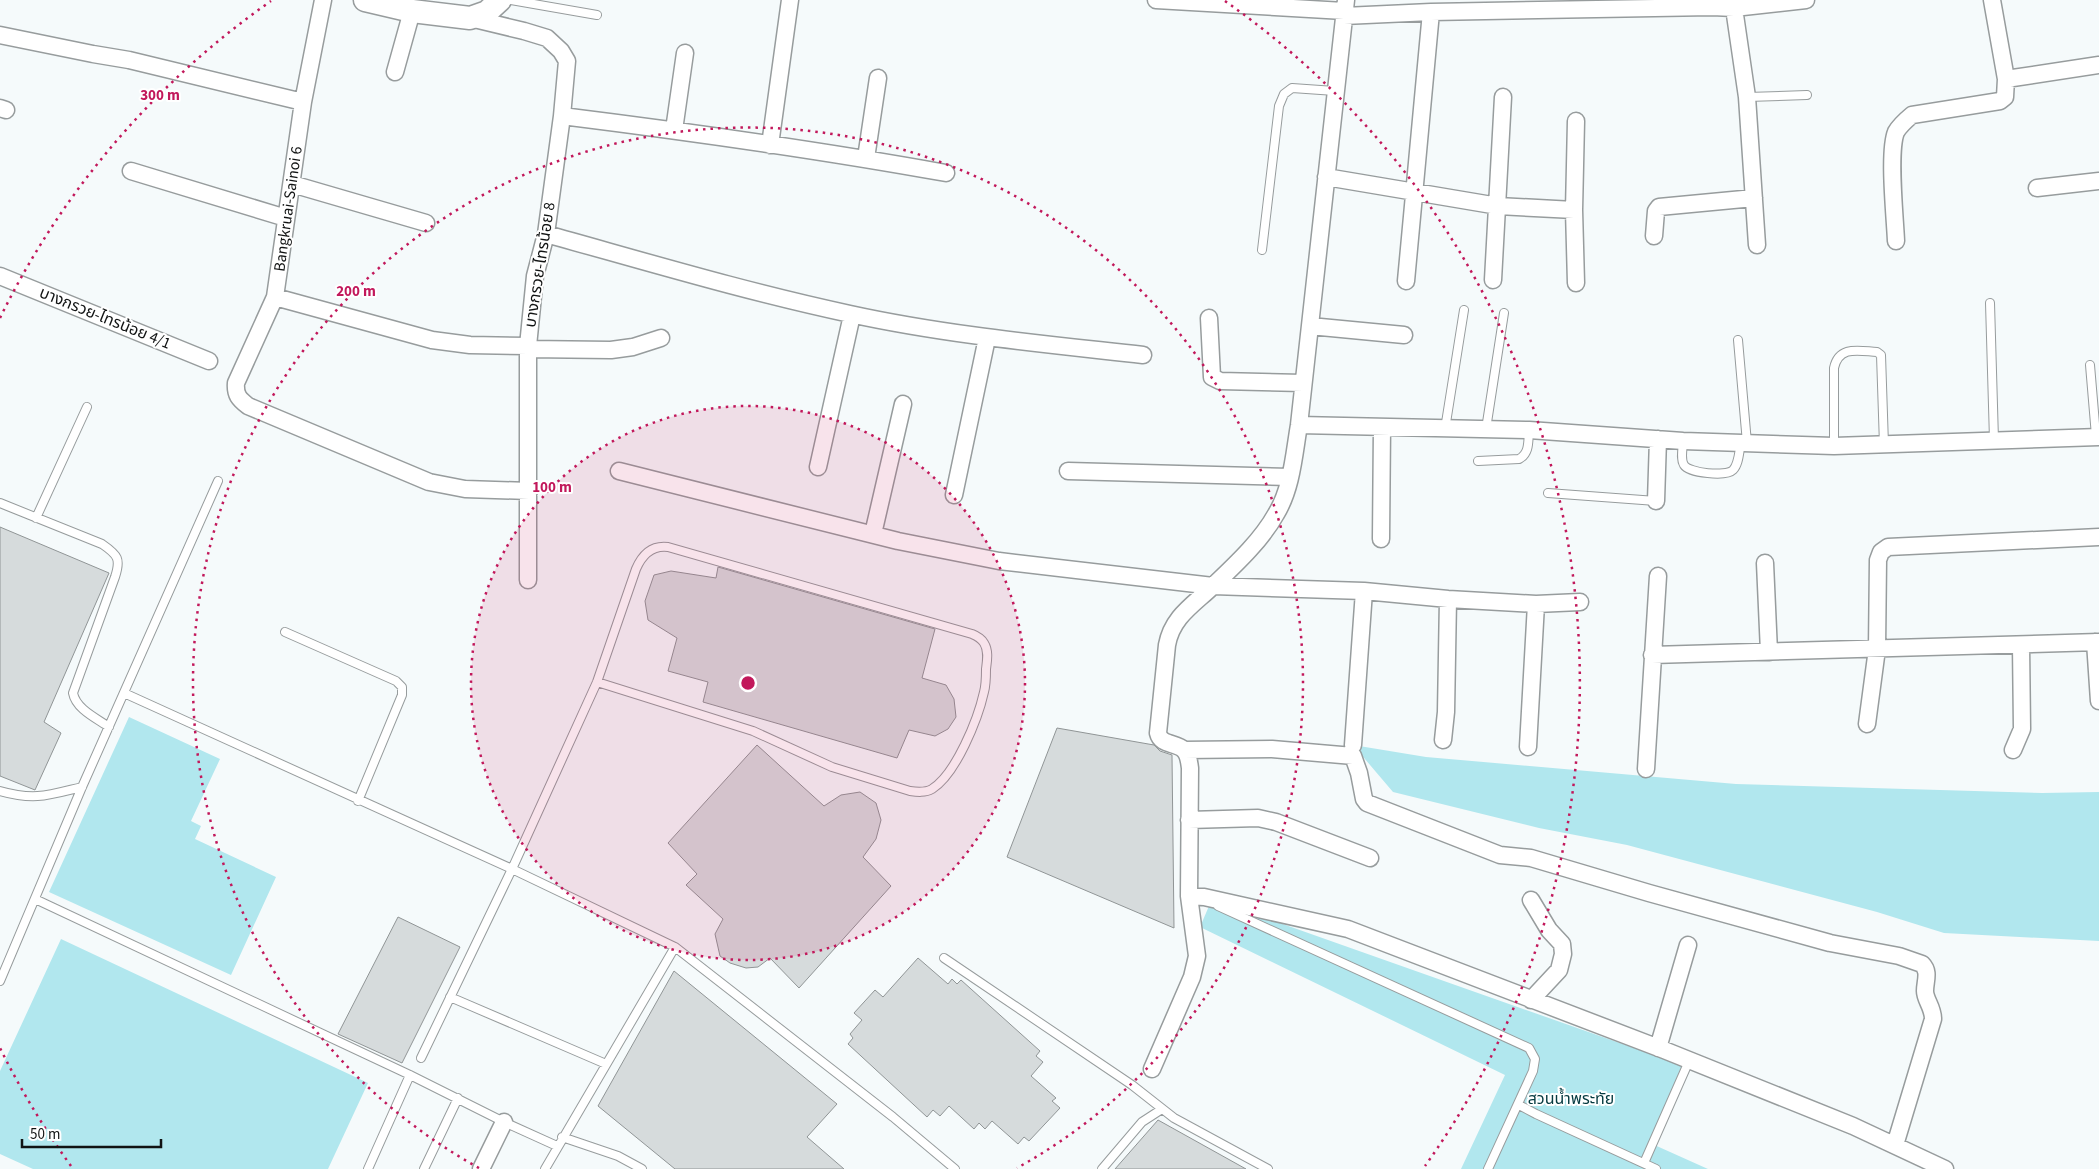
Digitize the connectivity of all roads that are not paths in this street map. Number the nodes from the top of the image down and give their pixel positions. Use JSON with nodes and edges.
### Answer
{"nodes":[{"id":1,"x":323,"y":0,"type":"edge"},
{"id":2,"x":365,"y":0,"type":"edge"},
{"id":3,"x":500,"y":0,"type":"edge"},
{"id":4,"x":511,"y":0,"type":"edge"},
{"id":5,"x":790,"y":0,"type":"edge"},
{"id":6,"x":1156,"y":0,"type":"edge"},
{"id":7,"x":1806,"y":0,"type":"edge"},
{"id":8,"x":1992,"y":0,"type":"edge"},
{"id":9,"x":422,"y":8,"type":"edge"},
{"id":10,"x":1734,"y":8,"type":"junction"},
{"id":11,"x":1345,"y":9,"type":"edge"},
{"id":12,"x":1431,"y":12,"type":"junction"},
{"id":13,"x":597,"y":15,"type":"dead end"},
{"id":14,"x":470,"y":18,"type":"junction"},
{"id":15,"x":0,"y":34,"type":"edge"},
{"id":16,"x":685,"y":52,"type":"dead end"},
{"id":17,"x":2099,"y":66,"type":"edge"},
{"id":18,"x":395,"y":72,"type":"dead end"},
{"id":19,"x":878,"y":78,"type":"dead end"},
{"id":20,"x":2006,"y":79,"type":"junction"},
{"id":21,"x":1335,"y":91,"type":"junction"},
{"id":22,"x":1807,"y":95,"type":"dead end"},
{"id":23,"x":1503,"y":97,"type":"dead end"},
{"id":24,"x":1747,"y":97,"type":"junction"},
{"id":25,"x":303,"y":102,"type":"junction"},
{"id":26,"x":562,"y":116,"type":"junction"},
{"id":27,"x":1576,"y":121,"type":"dead end"},
{"id":28,"x":674,"y":130,"type":"junction"},
{"id":29,"x":770,"y":145,"type":"junction"},
{"id":30,"x":866,"y":158,"type":"junction"},
{"id":31,"x":131,"y":171,"type":"dead end"},
{"id":32,"x":946,"y":172,"type":"dead end"},
{"id":33,"x":1326,"y":177,"type":"junction"},
{"id":34,"x":2099,"y":181,"type":"edge"},
{"id":35,"x":292,"y":184,"type":"junction"},
{"id":36,"x":2037,"y":188,"type":"dead end"},
{"id":37,"x":1414,"y":192,"type":"junction"},
{"id":38,"x":1754,"y":198,"type":"junction"},
{"id":39,"x":1498,"y":206,"type":"junction"},
{"id":40,"x":1574,"y":210,"type":"junction"},
{"id":41,"x":286,"y":218,"type":"junction"},
{"id":42,"x":426,"y":222,"type":"dead end"},
{"id":43,"x":546,"y":234,"type":"junction"},
{"id":44,"x":1654,"y":236,"type":"dead end"},
{"id":45,"x":1896,"y":241,"type":"dead end"},
{"id":46,"x":1757,"y":245,"type":"dead end"},
{"id":47,"x":1262,"y":250,"type":"dead end"},
{"id":48,"x":0,"y":276,"type":"edge"},
{"id":49,"x":1493,"y":280,"type":"dead end"},
{"id":50,"x":1406,"y":281,"type":"dead end"},
{"id":51,"x":1576,"y":283,"type":"dead end"},
{"id":52,"x":275,"y":297,"type":"junction"},
{"id":53,"x":1990,"y":303,"type":"dead end"},
{"id":54,"x":1464,"y":310,"type":"dead end"},
{"id":55,"x":1504,"y":313,"type":"dead end"},
{"id":56,"x":852,"y":314,"type":"junction"},
{"id":57,"x":1209,"y":318,"type":"dead end"},
{"id":58,"x":1310,"y":326,"type":"junction"},
{"id":59,"x":1404,"y":334,"type":"dead end"},
{"id":60,"x":661,"y":338,"type":"dead end"},
{"id":61,"x":987,"y":338,"type":"junction"},
{"id":62,"x":1738,"y":340,"type":"dead end"},
{"id":63,"x":528,"y":348,"type":"junction"},
{"id":64,"x":1143,"y":355,"type":"dead end"},
{"id":65,"x":209,"y":361,"type":"dead end"},
{"id":66,"x":2090,"y":365,"type":"dead end"},
{"id":67,"x":1304,"y":383,"type":"junction"},
{"id":68,"x":903,"y":404,"type":"dead end"},
{"id":69,"x":87,"y":407,"type":"dead end"},
{"id":70,"x":1299,"y":425,"type":"junction"},
{"id":71,"x":1382,"y":427,"type":"junction"},
{"id":72,"x":1445,"y":429,"type":"junction"},
{"id":73,"x":1486,"y":429,"type":"junction"},
{"id":74,"x":1529,"y":430,"type":"junction"},
{"id":75,"x":2097,"y":436,"type":"edge"},
{"id":76,"x":1658,"y":439,"type":"junction"},
{"id":77,"x":1994,"y":440,"type":"junction"},
{"id":78,"x":1683,"y":441,"type":"junction"},
{"id":79,"x":1744,"y":443,"type":"junction"},
{"id":80,"x":1884,"y":445,"type":"junction"},
{"id":81,"x":1834,"y":446,"type":"junction"},
{"id":82,"x":1478,"y":461,"type":"dead end"},
{"id":83,"x":818,"y":467,"type":"dead end"},
{"id":84,"x":619,"y":471,"type":"dead end"},
{"id":85,"x":1068,"y":471,"type":"dead end"},
{"id":86,"x":1290,"y":477,"type":"junction"},
{"id":87,"x":218,"y":481,"type":"dead end"},
{"id":88,"x":529,"y":490,"type":"junction"},
{"id":89,"x":1548,"y":493,"type":"dead end"},
{"id":90,"x":954,"y":495,"type":"dead end"},
{"id":91,"x":1656,"y":501,"type":"joint"},
{"id":92,"x":0,"y":503,"type":"edge"},
{"id":93,"x":36,"y":518,"type":"junction"},
{"id":94,"x":872,"y":534,"type":"junction"},
{"id":95,"x":2099,"y":537,"type":"edge"},
{"id":96,"x":1381,"y":539,"type":"dead end"},
{"id":97,"x":1764,"y":564,"type":"dead end"},
{"id":98,"x":1658,"y":576,"type":"dead end"},
{"id":99,"x":528,"y":580,"type":"dead end"},
{"id":100,"x":1213,"y":586,"type":"junction"},
{"id":101,"x":1364,"y":591,"type":"junction"},
{"id":102,"x":1448,"y":599,"type":"junction"},
{"id":103,"x":1580,"y":602,"type":"dead end"},
{"id":104,"x":1536,"y":604,"type":"junction"},
{"id":105,"x":286,"y":632,"type":"dead end"},
{"id":106,"x":2097,"y":642,"type":"edge"},
{"id":107,"x":2021,"y":645,"type":"junction"},
{"id":108,"x":1877,"y":649,"type":"junction"},
{"id":109,"x":1769,"y":652,"type":"junction"},
{"id":110,"x":1652,"y":656,"type":"junction"},
{"id":111,"x":597,"y":682,"type":"junction"},
{"id":112,"x":124,"y":694,"type":"junction"},
{"id":113,"x":2099,"y":701,"type":"edge"},
{"id":114,"x":1867,"y":724,"type":"dead end"},
{"id":115,"x":109,"y":727,"type":"junction"},
{"id":116,"x":1443,"y":740,"type":"dead end"},
{"id":117,"x":1353,"y":745,"type":"dead end"},
{"id":118,"x":1528,"y":747,"type":"dead end"},
{"id":119,"x":1184,"y":750,"type":"junction"},
{"id":120,"x":2013,"y":750,"type":"dead end"},
{"id":121,"x":1646,"y":769,"type":"dead end"},
{"id":122,"x":82,"y":787,"type":"junction"},
{"id":123,"x":0,"y":791,"type":"edge"},
{"id":124,"x":358,"y":801,"type":"junction"},
{"id":125,"x":1190,"y":820,"type":"junction"},
{"id":126,"x":1370,"y":858,"type":"dead end"},
{"id":127,"x":512,"y":869,"type":"junction"},
{"id":128,"x":1196,"y":896,"type":"junction"},
{"id":129,"x":35,"y":899,"type":"junction"},
{"id":130,"x":1531,"y":900,"type":"dead end"},
{"id":131,"x":1688,"y":946,"type":"dead end"},
{"id":132,"x":675,"y":947,"type":"junction"},
{"id":133,"x":944,"y":958,"type":"dead end"},
{"id":134,"x":0,"y":981,"type":"edge"},
{"id":135,"x":450,"y":996,"type":"junction"},
{"id":136,"x":1531,"y":1000,"type":"junction"},
{"id":137,"x":1658,"y":1048,"type":"junction"},
{"id":138,"x":421,"y":1058,"type":"dead end"},
{"id":139,"x":1690,"y":1060,"type":"junction"},
{"id":140,"x":606,"y":1064,"type":"junction"},
{"id":141,"x":1152,"y":1068,"type":"dead end"},
{"id":142,"x":410,"y":1075,"type":"junction"},
{"id":143,"x":458,"y":1098,"type":"junction"},
{"id":144,"x":1519,"y":1105,"type":"junction"},
{"id":145,"x":1162,"y":1109,"type":"junction"},
{"id":146,"x":504,"y":1122,"type":"junction"},
{"id":147,"x":562,"y":1137,"type":"junction"},
{"id":148,"x":1895,"y":1145,"type":"junction"},
{"id":149,"x":557,"y":1146,"type":"junction"},
{"id":150,"x":1644,"y":1163,"type":"junction"},
{"id":151,"x":368,"y":1169,"type":"edge"},
{"id":152,"x":424,"y":1169,"type":"edge"},
{"id":153,"x":481,"y":1169,"type":"edge"},
{"id":154,"x":545,"y":1169,"type":"edge"},
{"id":155,"x":642,"y":1169,"type":"edge"},
{"id":156,"x":954,"y":1169,"type":"edge"},
{"id":157,"x":1102,"y":1169,"type":"edge"},
{"id":158,"x":1268,"y":1169,"type":"edge"},
{"id":159,"x":1488,"y":1169,"type":"edge"},
{"id":160,"x":1656,"y":1169,"type":"edge"},
{"id":161,"x":1945,"y":1169,"type":"edge"}],
"edges":[{"from":1,"to":25,"type":"street","name":"Bangkruai-Sainoi 6"},
{"from":2,"to":9,"type":"main road"},
{"from":3,"to":14,"type":"main road"},
{"from":4,"to":13,"type":"lane"},
{"from":5,"to":29,"type":"street"},
{"from":6,"to":11,"type":"street"},
{"from":7,"to":10,"type":"street"},
{"from":8,"to":20,"type":"street"},
{"from":9,"to":14,"type":"main road"},
{"from":9,"to":18,"type":"street"},
{"from":10,"to":12,"type":"street"},
{"from":10,"to":24,"type":"street"},
{"from":11,"to":12,"type":"street"},
{"from":11,"to":21,"type":"street"},
{"from":12,"to":37,"type":"street"},
{"from":14,"to":26,"type":"street","name":"บางกรวย-ไทรน้อย 8"},
{"from":15,"to":25,"type":"street"},
{"from":16,"to":28,"type":"street"},
{"from":17,"to":20,"type":"street"},
{"from":19,"to":30,"type":"street"},
{"from":20,"to":45,"type":"street"},
{"from":21,"to":33,"type":"street"},
{"from":21,"to":47,"type":"lane"},
{"from":22,"to":24,"type":"lane"},
{"from":23,"to":39,"type":"street"},
{"from":24,"to":38,"type":"street"},
{"from":25,"to":35,"type":"street","name":"Bangkruai-Sainoi 6"},
{"from":26,"to":28,"type":"street"},
{"from":26,"to":43,"type":"street","name":"บางกรวย-ไทรน้อย 8"},
{"from":27,"to":40,"type":"street"},
{"from":28,"to":29,"type":"street"},
{"from":29,"to":30,"type":"street"},
{"from":30,"to":32,"type":"street"},
{"from":31,"to":41,"type":"street"},
{"from":33,"to":37,"type":"street"},
{"from":33,"to":58,"type":"street"},
{"from":34,"to":36,"type":"street"},
{"from":35,"to":41,"type":"street","name":"Bangkruai-Sainoi 6"},
{"from":35,"to":42,"type":"street"},
{"from":37,"to":39,"type":"street"},
{"from":37,"to":50,"type":"street"},
{"from":38,"to":44,"type":"street"},
{"from":38,"to":46,"type":"street"},
{"from":39,"to":40,"type":"street"},
{"from":39,"to":49,"type":"street"},
{"from":40,"to":51,"type":"street"},
{"from":41,"to":52,"type":"street","name":"Bangkruai-Sainoi 6"},
{"from":43,"to":56,"type":"street"},
{"from":43,"to":63,"type":"street","name":"บางกรวย-ไทรน้อย 8"},
{"from":48,"to":65,"type":"street","name":"บางกรวย-ไทรน้อย 4/1"},
{"from":52,"to":63,"type":"street"},
{"from":52,"to":88,"type":"street","name":"Bangkruai-Sainoi 6"},
{"from":53,"to":77,"type":"lane"},
{"from":54,"to":72,"type":"lane"},
{"from":55,"to":73,"type":"lane"},
{"from":56,"to":61,"type":"street"},
{"from":56,"to":83,"type":"street"},
{"from":57,"to":67,"type":"street"},
{"from":58,"to":59,"type":"street"},
{"from":58,"to":67,"type":"street"},
{"from":60,"to":63,"type":"street"},
{"from":61,"to":64,"type":"street"},
{"from":61,"to":90,"type":"street"},
{"from":62,"to":79,"type":"lane"},
{"from":63,"to":88,"type":"street","name":"บางกรวย-ไทรน้อย 8"},
{"from":66,"to":75,"type":"lane"},
{"from":67,"to":70,"type":"street"},
{"from":68,"to":94,"type":"street"},
{"from":69,"to":93,"type":"lane"},
{"from":70,"to":71,"type":"street"},
{"from":70,"to":86,"type":"street"},
{"from":71,"to":72,"type":"street"},
{"from":71,"to":96,"type":"street"},
{"from":72,"to":73,"type":"street"},
{"from":73,"to":74,"type":"street"},
{"from":74,"to":76,"type":"street"},
{"from":74,"to":82,"type":"lane"},
{"from":75,"to":77,"type":"street"},
{"from":76,"to":78,"type":"street"},
{"from":76,"to":91,"type":"street"},
{"from":77,"to":80,"type":"street"},
{"from":78,"to":79,"type":"street"},
{"from":78,"to":79,"type":"lane"},
{"from":79,"to":81,"type":"street"},
{"from":80,"to":81,"type":"street"},
{"from":80,"to":81,"type":"lane"},
{"from":84,"to":94,"type":"street"},
{"from":85,"to":86,"type":"street"},
{"from":86,"to":100,"type":"street"},
{"from":87,"to":112,"type":"lane"},
{"from":88,"to":99,"type":"street","name":"บางกรวย-ไทรน้อย 8"},
{"from":89,"to":91,"type":"lane"},
{"from":92,"to":93,"type":"lane"},
{"from":93,"to":115,"type":"lane"},
{"from":94,"to":100,"type":"street"},
{"from":95,"to":108,"type":"street"},
{"from":97,"to":109,"type":"street"},
{"from":98,"to":110,"type":"street"},
{"from":100,"to":101,"type":"street"},
{"from":100,"to":119,"type":"street"},
{"from":101,"to":102,"type":"street"},
{"from":101,"to":117,"type":"street"},
{"from":102,"to":104,"type":"street"},
{"from":102,"to":116,"type":"street"},
{"from":103,"to":104,"type":"street"},
{"from":104,"to":118,"type":"street"},
{"from":105,"to":124,"type":"lane"},
{"from":106,"to":107,"type":"street"},
{"from":106,"to":113,"type":"street"},
{"from":107,"to":108,"type":"street"},
{"from":107,"to":120,"type":"street"},
{"from":108,"to":109,"type":"street"},
{"from":108,"to":114,"type":"street"},
{"from":109,"to":110,"type":"street"},
{"from":110,"to":121,"type":"street"},
{"from":111,"to":111,"type":"lane"},
{"from":111,"to":127,"type":"lane"},
{"from":112,"to":115,"type":"lane"},
{"from":112,"to":124,"type":"lane"},
{"from":115,"to":122,"type":"lane"},
{"from":119,"to":125,"type":"street"},
{"from":119,"to":148,"type":"street"},
{"from":122,"to":123,"type":"lane"},
{"from":122,"to":129,"type":"lane"},
{"from":124,"to":127,"type":"lane"},
{"from":125,"to":126,"type":"street"},
{"from":125,"to":128,"type":"street"},
{"from":127,"to":132,"type":"lane"},
{"from":127,"to":135,"type":"lane"},
{"from":128,"to":136,"type":"street"},
{"from":128,"to":141,"type":"street"},
{"from":128,"to":144,"type":"lane"},
{"from":129,"to":134,"type":"lane"},
{"from":129,"to":142,"type":"lane"},
{"from":130,"to":136,"type":"street"},
{"from":131,"to":137,"type":"street"},
{"from":132,"to":140,"type":"lane"},
{"from":132,"to":156,"type":"lane"},
{"from":133,"to":145,"type":"lane"},
{"from":135,"to":138,"type":"lane"},
{"from":135,"to":140,"type":"lane"},
{"from":136,"to":137,"type":"street"},
{"from":137,"to":139,"type":"street"},
{"from":139,"to":148,"type":"street"},
{"from":139,"to":150,"type":"lane"},
{"from":140,"to":147,"type":"lane"},
{"from":142,"to":143,"type":"lane"},
{"from":142,"to":151,"type":"lane"},
{"from":143,"to":146,"type":"lane"},
{"from":143,"to":152,"type":"lane"},
{"from":144,"to":150,"type":"lane"},
{"from":144,"to":159,"type":"lane"},
{"from":145,"to":157,"type":"lane"},
{"from":145,"to":158,"type":"lane"},
{"from":146,"to":149,"type":"lane"},
{"from":146,"to":153,"type":"street"},
{"from":147,"to":149,"type":"lane"},
{"from":147,"to":155,"type":"lane"},
{"from":148,"to":161,"type":"street"},
{"from":149,"to":154,"type":"lane"},
{"from":150,"to":160,"type":"lane"}]}
